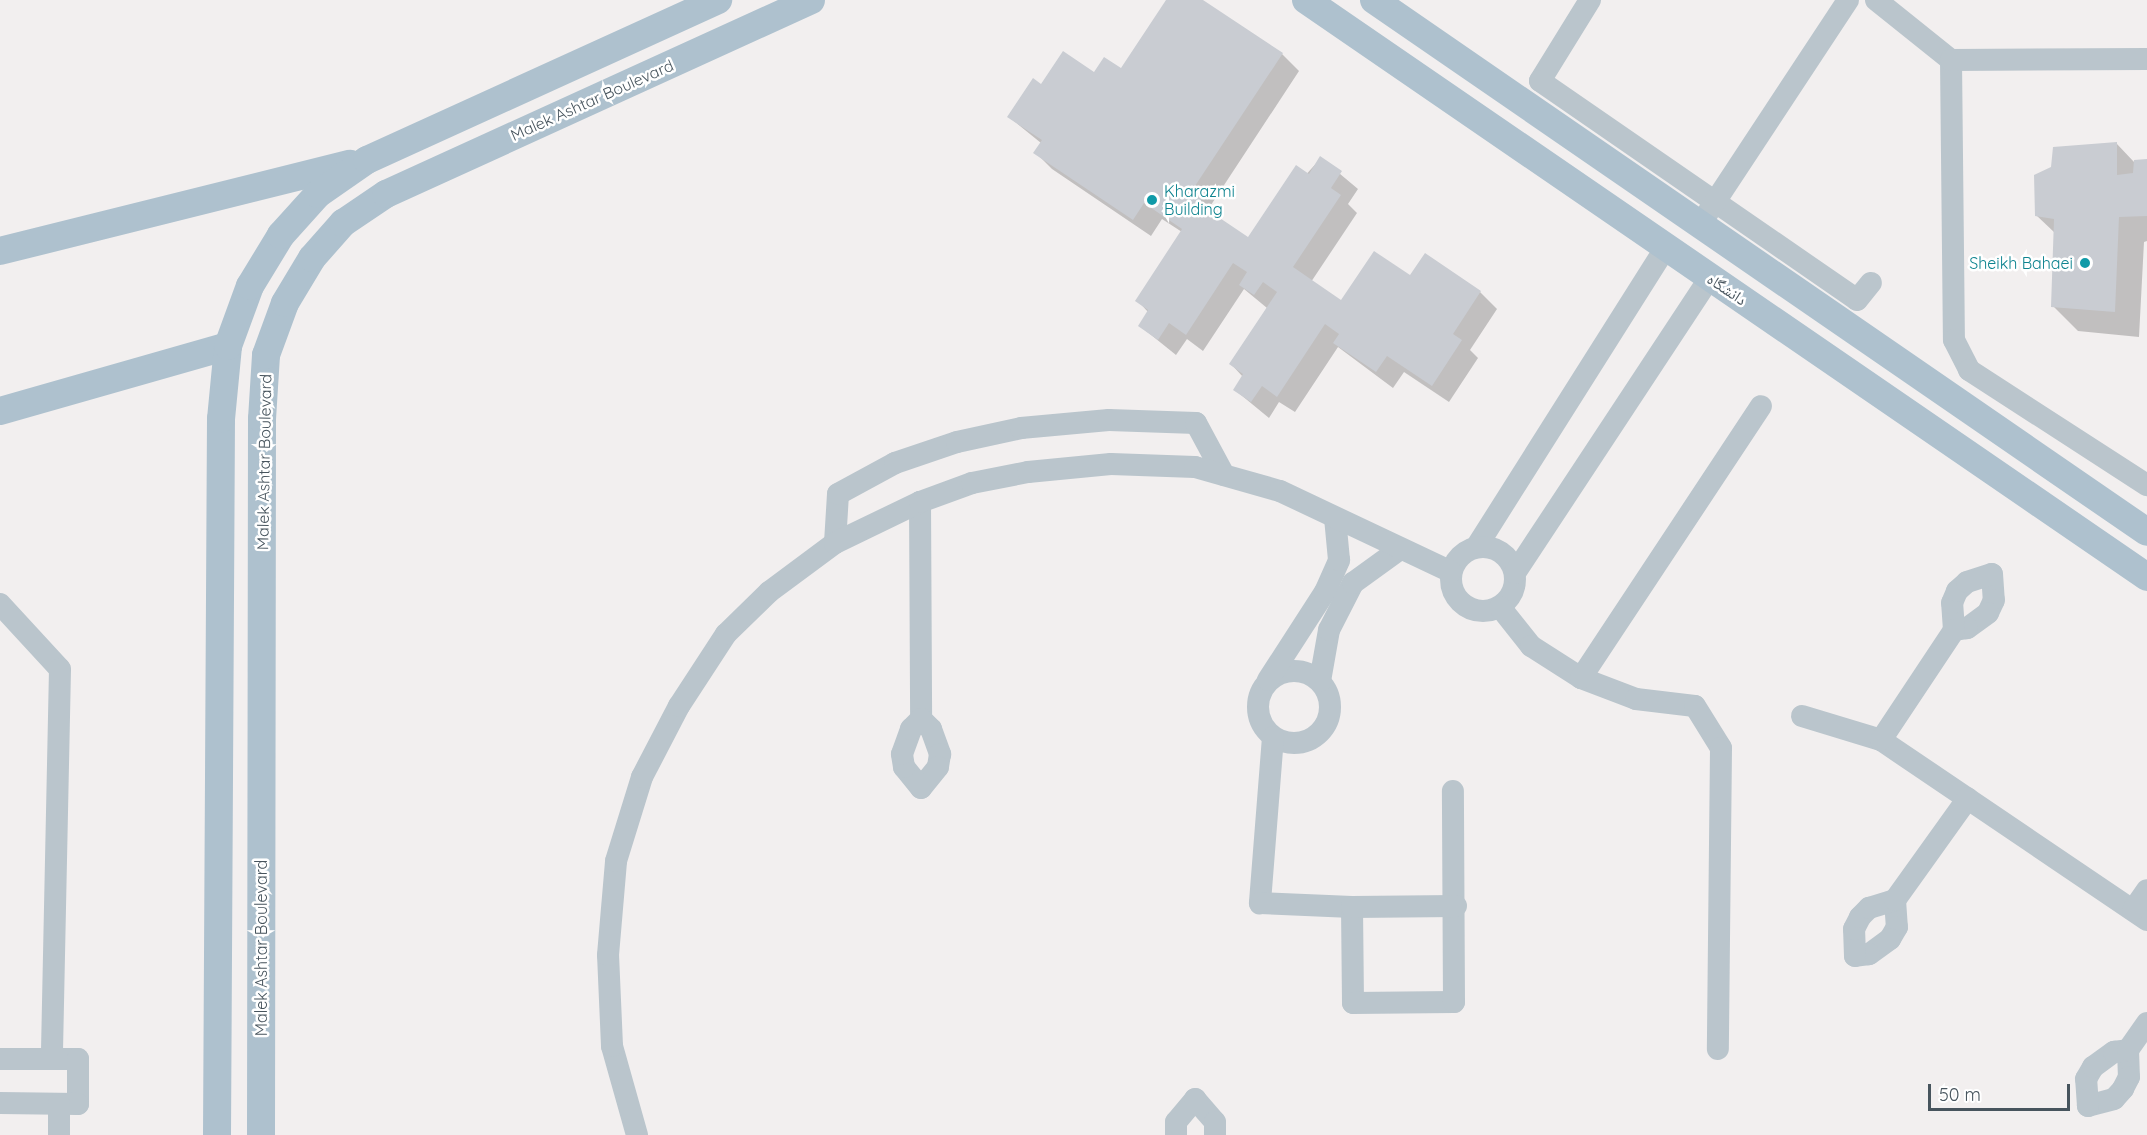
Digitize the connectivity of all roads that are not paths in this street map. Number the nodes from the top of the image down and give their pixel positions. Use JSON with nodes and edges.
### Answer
{"nodes":[{"id":1,"x":718,"y":0,"type":"edge"},
{"id":2,"x":811,"y":0,"type":"edge"},
{"id":3,"x":1306,"y":0,"type":"edge"},
{"id":4,"x":1374,"y":0,"type":"edge"},
{"id":5,"x":1590,"y":0,"type":"edge"},
{"id":6,"x":1848,"y":0,"type":"edge"},
{"id":7,"x":1876,"y":0,"type":"edge"},
{"id":8,"x":2147,"y":59,"type":"edge"},
{"id":9,"x":1951,"y":60,"type":"junction"},
{"id":10,"x":367,"y":160,"type":"junction"},
{"id":11,"x":1708,"y":213,"type":"junction"},
{"id":12,"x":1665,"y":246,"type":"junction"},
{"id":13,"x":0,"y":251,"type":"edge"},
{"id":14,"x":1710,"y":277,"type":"junction"},
{"id":15,"x":1871,"y":284,"type":"dead end"},
{"id":16,"x":228,"y":346,"type":"junction"},
{"id":17,"x":1761,"y":406,"type":"dead end"},
{"id":18,"x":0,"y":411,"type":"edge"},
{"id":19,"x":1224,"y":475,"type":"junction"},
{"id":20,"x":2147,"y":484,"type":"edge"},
{"id":21,"x":920,"y":502,"type":"junction"},
{"id":22,"x":1335,"y":518,"type":"junction"},
{"id":23,"x":2147,"y":532,"type":"edge"},
{"id":24,"x":835,"y":543,"type":"junction"},
{"id":25,"x":1477,"y":546,"type":"junction"},
{"id":26,"x":1400,"y":549,"type":"junction"},
{"id":27,"x":1451,"y":572,"type":"junction"},
{"id":28,"x":1515,"y":573,"type":"junction"},
{"id":29,"x":2147,"y":577,"type":"edge"},
{"id":30,"x":0,"y":604,"type":"edge"},
{"id":31,"x":1500,"y":607,"type":"junction"},
{"id":32,"x":1954,"y":630,"type":"dead end"},
{"id":33,"x":1581,"y":678,"type":"junction"},
{"id":34,"x":1320,"y":681,"type":"junction"},
{"id":35,"x":1266,"y":683,"type":"junction"},
{"id":36,"x":1802,"y":716,"type":"dead end"},
{"id":37,"x":921,"y":719,"type":"dead end"},
{"id":38,"x":1273,"y":737,"type":"junction"},
{"id":39,"x":1881,"y":740,"type":"junction"},
{"id":40,"x":1453,"y":791,"type":"dead end"},
{"id":41,"x":1968,"y":798,"type":"junction"},
{"id":42,"x":2147,"y":890,"type":"edge"},
{"id":43,"x":1895,"y":900,"type":"dead end"},
{"id":44,"x":1456,"y":906,"type":"junction"},
{"id":45,"x":1352,"y":907,"type":"junction"},
{"id":46,"x":2140,"y":915,"type":"edge"},
{"id":47,"x":2147,"y":1023,"type":"edge"},
{"id":48,"x":1718,"y":1049,"type":"dead end"},
{"id":49,"x":2128,"y":1050,"type":"dead end"},
{"id":50,"x":0,"y":1059,"type":"edge"},
{"id":51,"x":52,"y":1059,"type":"junction"},
{"id":52,"x":0,"y":1103,"type":"edge"},
{"id":53,"x":59,"y":1104,"type":"junction"},
{"id":54,"x":629,"y":1131,"type":"edge"},
{"id":55,"x":60,"y":1135,"type":"edge"},
{"id":56,"x":217,"y":1135,"type":"edge"},
{"id":57,"x":261,"y":1135,"type":"edge"},
{"id":58,"x":1176,"y":1135,"type":"edge"},
{"id":59,"x":1215,"y":1135,"type":"edge"}],
"edges":[{"from":1,"to":10,"type":"main road"},
{"from":2,"to":57,"type":"main road","name":"Malek Ashtar Boulevard"},
{"from":3,"to":12,"type":"main road","name":"دانشگاه"},
{"from":4,"to":11,"type":"main road"},
{"from":5,"to":11,"type":"street"},
{"from":6,"to":11,"type":"street"},
{"from":7,"to":9,"type":"street"},
{"from":8,"to":9,"type":"street"},
{"from":9,"to":20,"type":"street"},
{"from":10,"to":13,"type":"main road"},
{"from":10,"to":16,"type":"main road"},
{"from":11,"to":15,"type":"street"},
{"from":11,"to":23,"type":"main road"},
{"from":12,"to":14,"type":"main road","name":"دانشگاه"},
{"from":12,"to":25,"type":"street"},
{"from":14,"to":28,"type":"street"},
{"from":14,"to":29,"type":"main road","name":"دانشگاه"},
{"from":16,"to":18,"type":"main road"},
{"from":16,"to":56,"type":"main road"},
{"from":17,"to":33,"type":"street"},
{"from":19,"to":21,"type":"street"},
{"from":19,"to":22,"type":"street"},
{"from":19,"to":24,"type":"street"},
{"from":21,"to":24,"type":"street"},
{"from":21,"to":37,"type":"street"},
{"from":22,"to":26,"type":"street"},
{"from":22,"to":35,"type":"street"},
{"from":24,"to":54,"type":"street"},
{"from":25,"to":27,"type":"street"},
{"from":25,"to":28,"type":"street"},
{"from":26,"to":27,"type":"street"},
{"from":26,"to":34,"type":"street"},
{"from":27,"to":31,"type":"street"},
{"from":28,"to":31,"type":"street"},
{"from":30,"to":51,"type":"street"},
{"from":31,"to":33,"type":"street"},
{"from":32,"to":39,"type":"street"},
{"from":33,"to":48,"type":"street"},
{"from":34,"to":35,"type":"street"},
{"from":34,"to":38,"type":"street"},
{"from":35,"to":38,"type":"street"},
{"from":36,"to":39,"type":"street"},
{"from":38,"to":45,"type":"street"},
{"from":39,"to":41,"type":"street"},
{"from":40,"to":44,"type":"street"},
{"from":41,"to":43,"type":"street"},
{"from":41,"to":46,"type":"street"},
{"from":42,"to":46,"type":"street"},
{"from":44,"to":45,"type":"street"},
{"from":44,"to":45,"type":"street"},
{"from":47,"to":49,"type":"street"},
{"from":50,"to":51,"type":"street"},
{"from":51,"to":53,"type":"street"},
{"from":52,"to":53,"type":"street"},
{"from":53,"to":55,"type":"street"},
{"from":58,"to":59,"type":"street"}]}
